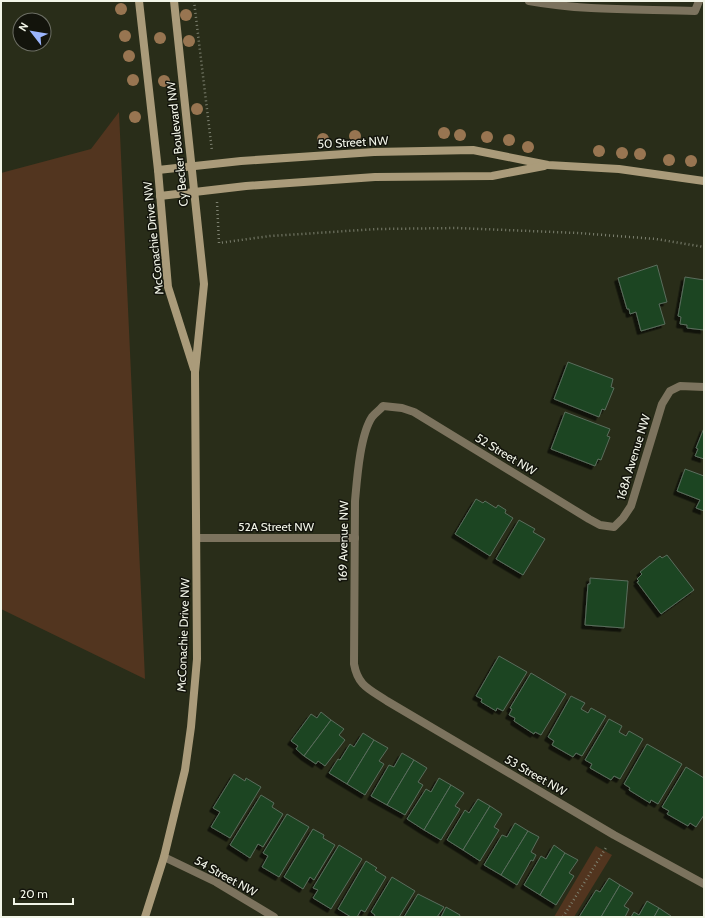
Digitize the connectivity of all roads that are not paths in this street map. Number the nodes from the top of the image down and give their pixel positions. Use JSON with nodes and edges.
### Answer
{"nodes":[{"id":1,"x":139,"y":1,"type":"edge"},
{"id":2,"x":174,"y":1,"type":"edge"},
{"id":3,"x":529,"y":1,"type":"edge"},
{"id":4,"x":699,"y":1,"type":"edge"},
{"id":5,"x":548,"y":165,"type":"junction"},
{"id":6,"x":191,"y":166,"type":"junction"},
{"id":7,"x":158,"y":170,"type":"junction"},
{"id":8,"x":704,"y":181,"type":"edge"},
{"id":9,"x":194,"y":192,"type":"junction"},
{"id":10,"x":160,"y":196,"type":"junction"},
{"id":11,"x":204,"y":284,"type":"joint"},
{"id":12,"x":195,"y":372,"type":"junction"},
{"id":13,"x":704,"y":387,"type":"edge"},
{"id":14,"x":383,"y":406,"type":"joint"},
{"id":15,"x":614,"y":527,"type":"joint"},
{"id":16,"x":197,"y":538,"type":"junction"},
{"id":17,"x":355,"y":538,"type":"junction"},
{"id":18,"x":359,"y":681,"type":"joint"},
{"id":19,"x":164,"y":857,"type":"junction"},
{"id":20,"x":703,"y":882,"type":"edge"},
{"id":21,"x":145,"y":917,"type":"edge"},
{"id":22,"x":274,"y":917,"type":"edge"}],
"edges":[{"from":1,"to":7,"type":"street","name":"Cy Becker Boulevard NW"},
{"from":2,"to":6,"type":"street","name":"Cy Becker Boulevard NW"},
{"from":3,"to":4,"type":"street"},
{"from":5,"to":6,"type":"street","name":"50 Street NW"},
{"from":5,"to":8,"type":"street","name":"50 Street NW"},
{"from":5,"to":9,"type":"street","name":"50 Street NW"},
{"from":6,"to":7,"type":"street","name":"50 Street NW"},
{"from":6,"to":9,"type":"street","name":"Cy Becker Boulevard NW"},
{"from":7,"to":10,"type":"street","name":"McConachie Drive NW"},
{"from":9,"to":10,"type":"street","name":"50 Street NW"},
{"from":9,"to":11,"type":"street","name":"Cy Becker Boulevard NW"},
{"from":10,"to":12,"type":"street","name":"McConachie Drive NW"},
{"from":11,"to":12,"type":"street","name":"McConachie Drive NW"},
{"from":12,"to":16,"type":"street","name":"McConachie Drive NW"},
{"from":13,"to":15,"type":"street","name":"168A Avenue NW"},
{"from":14,"to":15,"type":"street","name":"52 Street NW"},
{"from":14,"to":17,"type":"street","name":"169 Avenue NW"},
{"from":16,"to":17,"type":"street","name":"52A Street NW"},
{"from":16,"to":19,"type":"street","name":"McConachie Drive NW"},
{"from":17,"to":18,"type":"street","name":"169 Avenue NW"},
{"from":18,"to":20,"type":"street","name":"53 Street NW"},
{"from":19,"to":21,"type":"street","name":"McConachie Drive NW"},
{"from":19,"to":22,"type":"street","name":"54 Street NW"}]}
